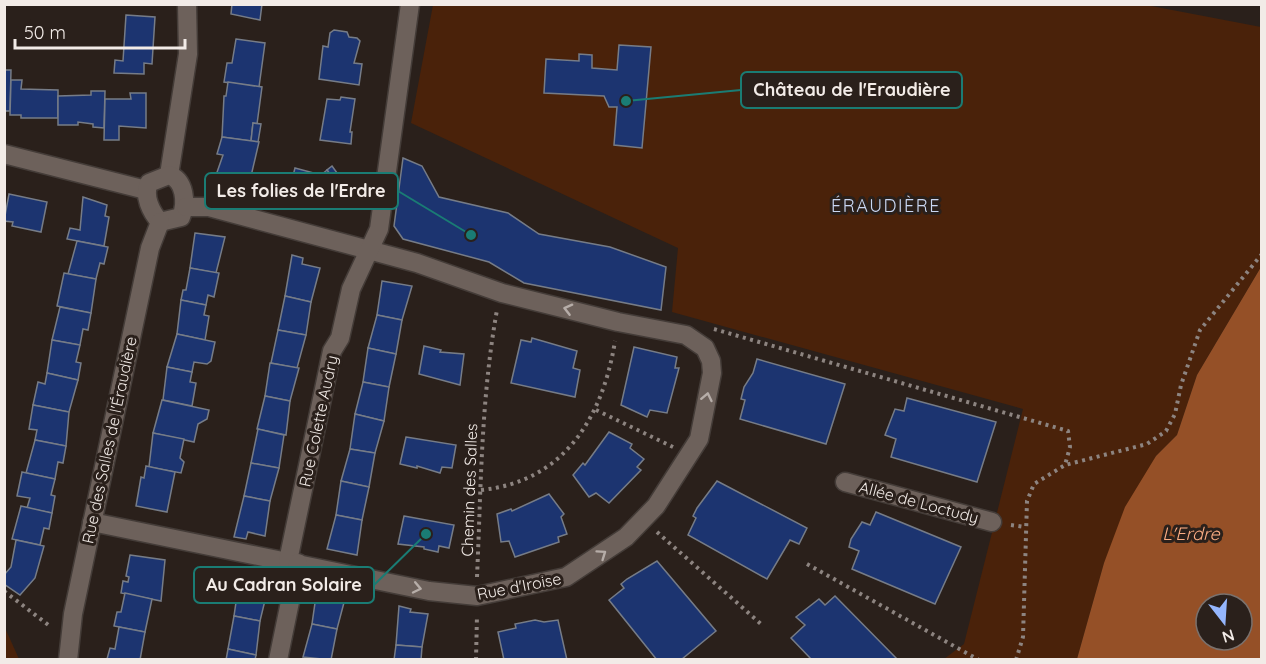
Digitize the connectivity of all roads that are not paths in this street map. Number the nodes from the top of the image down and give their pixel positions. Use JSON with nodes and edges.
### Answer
{"nodes":[{"id":1,"x":187,"y":4,"type":"edge"},
{"id":2,"x":411,"y":4,"type":"edge"},
{"id":3,"x":4,"y":154,"type":"edge"},
{"id":4,"x":169,"y":175,"type":"junction"},
{"id":5,"x":146,"y":190,"type":"junction"},
{"id":6,"x":186,"y":207,"type":"junction"},
{"id":7,"x":159,"y":222,"type":"junction"},
{"id":8,"x":369,"y":252,"type":"junction"},
{"id":9,"x":845,"y":482,"type":"dead end"},
{"id":10,"x":92,"y":522,"type":"junction"},
{"id":11,"x":992,"y":522,"type":"dead end"},
{"id":12,"x":293,"y":562,"type":"junction"},
{"id":13,"x":68,"y":660,"type":"edge"},
{"id":14,"x":278,"y":660,"type":"edge"}],
"edges":[{"from":1,"to":4,"type":"street"},
{"from":2,"to":8,"type":"street","name":"Rue Colette Audry"},
{"from":3,"to":5,"type":"street"},
{"from":4,"to":5,"type":"street"},
{"from":4,"to":6,"type":"street"},
{"from":5,"to":7,"type":"street"},
{"from":6,"to":7,"type":"street"},
{"from":6,"to":8,"type":"street"},
{"from":7,"to":10,"type":"street","name":"Rue des Salles de l'Éraudière"},
{"from":8,"to":12,"type":"street","name":"Rue Colette Audry"},
{"from":12,"to":8,"type":"street","name":"Rue d'Iroise","one_way":true},
{"from":9,"to":11,"type":"street","name":"Allée de Loctudy"},
{"from":10,"to":12,"type":"street","name":"Rue d'Iroise"},
{"from":10,"to":13,"type":"street","name":"Rue des Salles de l'Éraudière"},
{"from":12,"to":14,"type":"street","name":"Rue Colette Audry"}]}
